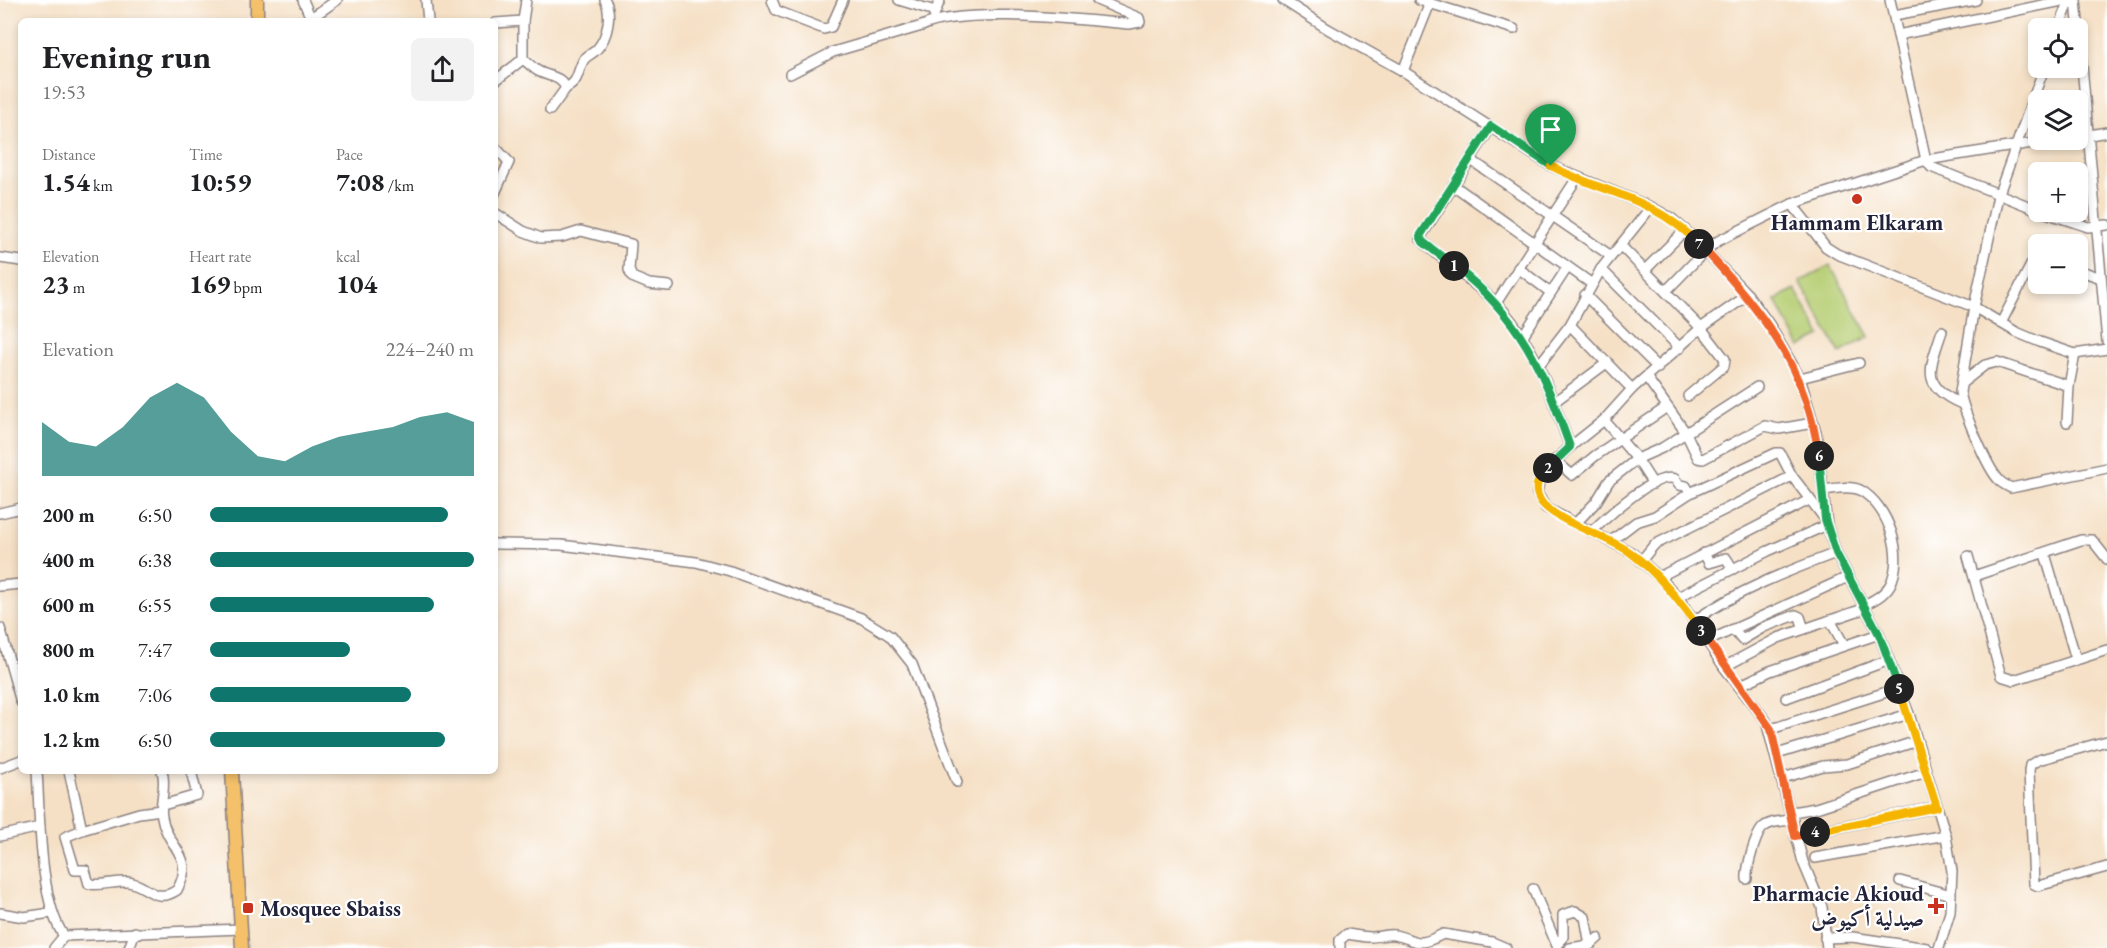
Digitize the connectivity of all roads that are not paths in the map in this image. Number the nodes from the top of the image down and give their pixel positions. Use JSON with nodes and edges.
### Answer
{"nodes":[{"id":1,"x":257,"y":0,"type":"edge"},
{"id":2,"x":303,"y":0,"type":"edge"},
{"id":3,"x":337,"y":0,"type":"edge"},
{"id":4,"x":426,"y":0,"type":"edge"},
{"id":5,"x":526,"y":0,"type":"edge"},
{"id":6,"x":605,"y":0,"type":"edge"},
{"id":7,"x":772,"y":0,"type":"edge"},
{"id":8,"x":843,"y":0,"type":"edge"},
{"id":9,"x":899,"y":0,"type":"edge"},
{"id":10,"x":940,"y":0,"type":"edge"},
{"id":11,"x":1097,"y":0,"type":"edge"},
{"id":12,"x":1283,"y":0,"type":"edge"},
{"id":13,"x":1419,"y":0,"type":"edge"},
{"id":14,"x":1890,"y":0,"type":"edge"},
{"id":15,"x":1976,"y":0,"type":"edge"},
{"id":16,"x":2069,"y":0,"type":"edge"},
{"id":17,"x":2076,"y":0,"type":"edge"},
{"id":18,"x":1430,"y":3,"type":"junction"},
{"id":19,"x":1894,"y":15,"type":"junction"},
{"id":20,"x":934,"y":16,"type":"junction"},
{"id":21,"x":257,"y":18,"type":"edge"},
{"id":22,"x":310,"y":18,"type":"edge"},
{"id":23,"x":314,"y":18,"type":"edge"},
{"id":24,"x":428,"y":18,"type":"edge"},
{"id":25,"x":2063,"y":18,"type":"edge"},
{"id":26,"x":523,"y":21,"type":"junction"},
{"id":27,"x":498,"y":23,"type":"edge"},
{"id":28,"x":1514,"y":29,"type":"dead end"},
{"id":29,"x":1898,"y":35,"type":"junction"},
{"id":30,"x":523,"y":59,"type":"junction"},
{"id":31,"x":1403,"y":71,"type":"junction"},
{"id":32,"x":790,"y":74,"type":"dead end"},
{"id":33,"x":2040,"y":78,"type":"edge"},
{"id":34,"x":498,"y":79,"type":"edge"},
{"id":35,"x":566,"y":88,"type":"junction"},
{"id":36,"x":550,"y":110,"type":"dead end"},
{"id":37,"x":1491,"y":126,"type":"junction"},
{"id":38,"x":2107,"y":132,"type":"edge"},
{"id":39,"x":2089,"y":135,"type":"junction"},
{"id":40,"x":2028,"y":143,"type":"edge"},
{"id":41,"x":2016,"y":144,"type":"junction"},
{"id":42,"x":498,"y":150,"type":"edge"},
{"id":43,"x":1471,"y":160,"type":"junction"},
{"id":44,"x":1926,"y":160,"type":"junction"},
{"id":45,"x":1577,"y":178,"type":"junction"},
{"id":46,"x":1454,"y":185,"type":"junction"},
{"id":47,"x":498,"y":186,"type":"edge"},
{"id":48,"x":1998,"y":196,"type":"junction"},
{"id":49,"x":1792,"y":204,"type":"junction"},
{"id":50,"x":2028,"y":206,"type":"edge"},
{"id":51,"x":1651,"y":207,"type":"junction"},
{"id":52,"x":498,"y":215,"type":"edge"},
{"id":53,"x":1553,"y":218,"type":"junction"},
{"id":54,"x":2073,"y":222,"type":"edge"},
{"id":55,"x":2107,"y":225,"type":"edge"},
{"id":56,"x":2096,"y":226,"type":"junction"},
{"id":57,"x":1685,"y":230,"type":"junction"},
{"id":58,"x":1534,"y":243,"type":"junction"},
{"id":59,"x":1621,"y":246,"type":"junction"},
{"id":60,"x":1705,"y":250,"type":"junction"},
{"id":61,"x":1611,"y":256,"type":"junction"},
{"id":62,"x":0,"y":258,"type":"edge"},
{"id":63,"x":18,"y":261,"type":"edge"},
{"id":64,"x":1518,"y":268,"type":"junction"},
{"id":65,"x":1567,"y":268,"type":"junction"},
{"id":66,"x":1601,"y":269,"type":"junction"},
{"id":67,"x":1645,"y":270,"type":"junction"},
{"id":68,"x":2028,"y":271,"type":"edge"},
{"id":69,"x":2088,"y":273,"type":"edge"},
{"id":70,"x":2101,"y":278,"type":"junction"},
{"id":71,"x":1592,"y":284,"type":"junction"},
{"id":72,"x":669,"y":286,"type":"dead end"},
{"id":73,"x":1666,"y":291,"type":"junction"},
{"id":74,"x":1550,"y":292,"type":"junction"},
{"id":75,"x":1585,"y":295,"type":"junction"},
{"id":76,"x":1748,"y":296,"type":"junction"},
{"id":77,"x":1496,"y":303,"type":"junction"},
{"id":78,"x":1974,"y":307,"type":"junction"},
{"id":79,"x":2001,"y":323,"type":"junction"},
{"id":80,"x":1570,"y":325,"type":"junction"},
{"id":81,"x":1701,"y":328,"type":"junction"},
{"id":82,"x":1942,"y":331,"type":"dead end"},
{"id":83,"x":1522,"y":336,"type":"junction"},
{"id":84,"x":2107,"y":341,"type":"edge"},
{"id":85,"x":1680,"y":348,"type":"junction"},
{"id":86,"x":2107,"y":349,"type":"edge"},
{"id":87,"x":2075,"y":354,"type":"junction"},
{"id":88,"x":1608,"y":362,"type":"junction"},
{"id":89,"x":1859,"y":363,"type":"dead end"},
{"id":90,"x":1539,"y":364,"type":"junction"},
{"id":91,"x":1658,"y":368,"type":"junction"},
{"id":92,"x":1647,"y":378,"type":"junction"},
{"id":93,"x":1800,"y":378,"type":"junction"},
{"id":94,"x":1962,"y":383,"type":"junction"},
{"id":95,"x":2069,"y":386,"type":"junction"},
{"id":96,"x":1757,"y":387,"type":"dead end"},
{"id":97,"x":1632,"y":389,"type":"junction"},
{"id":98,"x":1688,"y":396,"type":"dead end"},
{"id":99,"x":1554,"y":402,"type":"junction"},
{"id":100,"x":1962,"y":404,"type":"junction"},
{"id":101,"x":1667,"y":407,"type":"junction"},
{"id":102,"x":1604,"y":420,"type":"junction"},
{"id":103,"x":2067,"y":422,"type":"dead end"},
{"id":104,"x":1813,"y":423,"type":"junction"},
{"id":105,"x":1686,"y":433,"type":"junction"},
{"id":106,"x":1620,"y":439,"type":"junction"},
{"id":107,"x":1570,"y":447,"type":"junction"},
{"id":108,"x":1637,"y":459,"type":"junction"},
{"id":109,"x":1555,"y":460,"type":"junction"},
{"id":110,"x":2107,"y":468,"type":"edge"},
{"id":111,"x":1792,"y":476,"type":"junction"},
{"id":112,"x":1653,"y":484,"type":"junction"},
{"id":113,"x":1823,"y":490,"type":"junction"},
{"id":114,"x":1690,"y":493,"type":"junction"},
{"id":115,"x":1809,"y":500,"type":"junction"},
{"id":116,"x":18,"y":509,"type":"edge"},
{"id":117,"x":0,"y":513,"type":"edge"},
{"id":118,"x":1826,"y":522,"type":"junction"},
{"id":119,"x":1575,"y":524,"type":"junction"},
{"id":120,"x":1591,"y":532,"type":"junction"},
{"id":121,"x":1611,"y":541,"type":"junction"},
{"id":122,"x":498,"y":544,"type":"edge"},
{"id":123,"x":1704,"y":553,"type":"junction"},
{"id":124,"x":1836,"y":553,"type":"junction"},
{"id":125,"x":2044,"y":554,"type":"junction"},
{"id":126,"x":1968,"y":556,"type":"dead end"},
{"id":127,"x":2107,"y":560,"type":"edge"},
{"id":128,"x":1641,"y":561,"type":"junction"},
{"id":129,"x":1733,"y":569,"type":"junction"},
{"id":130,"x":1974,"y":576,"type":"junction"},
{"id":131,"x":1659,"y":577,"type":"junction"},
{"id":132,"x":1848,"y":577,"type":"junction"},
{"id":133,"x":18,"y":584,"type":"edge"},
{"id":134,"x":0,"y":586,"type":"edge"},
{"id":135,"x":1678,"y":597,"type":"junction"},
{"id":136,"x":1865,"y":607,"type":"junction"},
{"id":137,"x":1830,"y":620,"type":"junction"},
{"id":138,"x":1694,"y":621,"type":"junction"},
{"id":139,"x":0,"y":628,"type":"edge"},
{"id":140,"x":1733,"y":629,"type":"junction"},
{"id":141,"x":1804,"y":629,"type":"junction"},
{"id":142,"x":1879,"y":634,"type":"junction"},
{"id":143,"x":1708,"y":641,"type":"junction"},
{"id":144,"x":1844,"y":645,"type":"junction"},
{"id":145,"x":2107,"y":650,"type":"edge"},
{"id":146,"x":2076,"y":658,"type":"junction"},
{"id":147,"x":1889,"y":660,"type":"junction"},
{"id":148,"x":1724,"y":667,"type":"junction"},
{"id":149,"x":1738,"y":686,"type":"junction"},
{"id":150,"x":1899,"y":688,"type":"junction"},
{"id":151,"x":18,"y":691,"type":"edge"},
{"id":152,"x":1786,"y":698,"type":"dead end"},
{"id":153,"x":1909,"y":714,"type":"junction"},
{"id":154,"x":1771,"y":729,"type":"junction"},
{"id":155,"x":1917,"y":741,"type":"junction"},
{"id":156,"x":2107,"y":741,"type":"edge"},
{"id":157,"x":1777,"y":754,"type":"junction"},
{"id":158,"x":18,"y":761,"type":"edge"},
{"id":159,"x":0,"y":768,"type":"edge"},
{"id":160,"x":1926,"y":772,"type":"junction"},
{"id":161,"x":37,"y":774,"type":"edge"},
{"id":162,"x":70,"y":774,"type":"edge"},
{"id":163,"x":162,"y":774,"type":"edge"},
{"id":164,"x":192,"y":774,"type":"edge"},
{"id":165,"x":231,"y":774,"type":"edge"},
{"id":166,"x":1783,"y":778,"type":"junction"},
{"id":167,"x":957,"y":782,"type":"dead end"},
{"id":168,"x":1937,"y":807,"type":"junction"},
{"id":169,"x":162,"y":808,"type":"junction"},
{"id":170,"x":1792,"y":816,"type":"junction"},
{"id":171,"x":40,"y":827,"type":"junction"},
{"id":172,"x":82,"y":830,"type":"junction"},
{"id":173,"x":1946,"y":835,"type":"junction"},
{"id":174,"x":0,"y":836,"type":"edge"},
{"id":175,"x":1795,"y":836,"type":"junction"},
{"id":176,"x":1815,"y":858,"type":"dead end"},
{"id":177,"x":2107,"y":867,"type":"edge"},
{"id":178,"x":1747,"y":879,"type":"dead end"},
{"id":179,"x":1900,"y":881,"type":"dead end"},
{"id":180,"x":1533,"y":889,"type":"dead end"},
{"id":181,"x":1951,"y":895,"type":"junction"},
{"id":182,"x":0,"y":913,"type":"edge"},
{"id":183,"x":51,"y":913,"type":"junction"},
{"id":184,"x":241,"y":929,"type":"junction"},
{"id":185,"x":135,"y":933,"type":"junction"},
{"id":186,"x":64,"y":936,"type":"junction"},
{"id":187,"x":1598,"y":938,"type":"dead end"},
{"id":188,"x":1826,"y":943,"type":"edge"},
{"id":189,"x":1492,"y":945,"type":"edge"},
{"id":190,"x":1590,"y":945,"type":"junction"},
{"id":191,"x":1558,"y":946,"type":"edge"},
{"id":192,"x":54,"y":948,"type":"edge"},
{"id":193,"x":129,"y":948,"type":"edge"},
{"id":194,"x":242,"y":948,"type":"edge"},
{"id":195,"x":1340,"y":948,"type":"edge"},
{"id":196,"x":1506,"y":948,"type":"edge"},
{"id":197,"x":1570,"y":948,"type":"edge"},
{"id":198,"x":1927,"y":948,"type":"edge"},
{"id":199,"x":1939,"y":948,"type":"edge"}],
"edges":[{"from":1,"to":21,"type":"main road"},
{"from":2,"to":22,"type":"street"},
{"from":3,"to":23,"type":"street"},
{"from":4,"to":24,"type":"street"},
{"from":5,"to":26,"type":"street"},
{"from":6,"to":35,"type":"street"},
{"from":7,"to":8,"type":"street"},
{"from":9,"to":20,"type":"street"},
{"from":10,"to":20,"type":"street"},
{"from":11,"to":20,"type":"street"},
{"from":12,"to":31,"type":"street"},
{"from":13,"to":18,"type":"street"},
{"from":14,"to":19,"type":"street"},
{"from":15,"to":19,"type":"street"},
{"from":16,"to":25,"type":"street"},
{"from":16,"to":29,"type":"street"},
{"from":17,"to":39,"type":"street"},
{"from":18,"to":28,"type":"street"},
{"from":18,"to":31,"type":"street"},
{"from":19,"to":29,"type":"street"},
{"from":20,"to":32,"type":"street"},
{"from":26,"to":27,"type":"street"},
{"from":26,"to":30,"type":"street"},
{"from":29,"to":44,"type":"street"},
{"from":30,"to":34,"type":"street"},
{"from":30,"to":35,"type":"street"},
{"from":31,"to":37,"type":"street"},
{"from":33,"to":41,"type":"street"},
{"from":35,"to":36,"type":"street"},
{"from":37,"to":43,"type":"street"},
{"from":37,"to":45,"type":"street"},
{"from":38,"to":39,"type":"street"},
{"from":39,"to":56,"type":"street"},
{"from":40,"to":41,"type":"street"},
{"from":41,"to":44,"type":"street"},
{"from":41,"to":48,"type":"street"},
{"from":42,"to":47,"type":"street"},
{"from":43,"to":46,"type":"street"},
{"from":43,"to":53,"type":"street"},
{"from":44,"to":48,"type":"street"},
{"from":44,"to":49,"type":"street"},
{"from":45,"to":51,"type":"street"},
{"from":45,"to":53,"type":"street"},
{"from":46,"to":58,"type":"street"},
{"from":46,"to":77,"type":"street"},
{"from":48,"to":50,"type":"street"},
{"from":48,"to":78,"type":"street"},
{"from":49,"to":60,"type":"street"},
{"from":49,"to":78,"type":"street"},
{"from":51,"to":57,"type":"street"},
{"from":51,"to":59,"type":"street"},
{"from":52,"to":72,"type":"street"},
{"from":53,"to":58,"type":"street"},
{"from":53,"to":61,"type":"street"},
{"from":54,"to":56,"type":"street"},
{"from":55,"to":56,"type":"street"},
{"from":56,"to":70,"type":"street"},
{"from":57,"to":60,"type":"street"},
{"from":57,"to":67,"type":"street"},
{"from":58,"to":64,"type":"street"},
{"from":58,"to":65,"type":"street"},
{"from":59,"to":61,"type":"street"},
{"from":59,"to":67,"type":"street"},
{"from":60,"to":73,"type":"street"},
{"from":60,"to":76,"type":"street"},
{"from":61,"to":66,"type":"street"},
{"from":62,"to":63,"type":"street"},
{"from":64,"to":74,"type":"street"},
{"from":64,"to":77,"type":"street"},
{"from":65,"to":71,"type":"street"},
{"from":65,"to":74,"type":"street"},
{"from":66,"to":71,"type":"street"},
{"from":66,"to":85,"type":"street"},
{"from":67,"to":73,"type":"street"},
{"from":68,"to":79,"type":"street"},
{"from":69,"to":70,"type":"street"},
{"from":70,"to":84,"type":"street"},
{"from":71,"to":75,"type":"street"},
{"from":73,"to":81,"type":"street"},
{"from":74,"to":83,"type":"street"},
{"from":75,"to":80,"type":"street"},
{"from":75,"to":91,"type":"street"},
{"from":76,"to":81,"type":"street"},
{"from":76,"to":93,"type":"street"},
{"from":77,"to":83,"type":"street"},
{"from":78,"to":79,"type":"street"},
{"from":78,"to":94,"type":"street"},
{"from":79,"to":87,"type":"street"},
{"from":80,"to":88,"type":"street"},
{"from":80,"to":90,"type":"street"},
{"from":81,"to":85,"type":"street"},
{"from":81,"to":98,"type":"street"},
{"from":82,"to":100,"type":"street"},
{"from":83,"to":90,"type":"street"},
{"from":85,"to":91,"type":"street"},
{"from":86,"to":87,"type":"street"},
{"from":87,"to":95,"type":"street"},
{"from":88,"to":97,"type":"street"},
{"from":88,"to":99,"type":"street"},
{"from":89,"to":93,"type":"street"},
{"from":90,"to":99,"type":"street"},
{"from":91,"to":92,"type":"street"},
{"from":92,"to":97,"type":"street"},
{"from":92,"to":101,"type":"street"},
{"from":93,"to":104,"type":"street"},
{"from":94,"to":95,"type":"street"},
{"from":94,"to":100,"type":"street"},
{"from":95,"to":103,"type":"street"},
{"from":96,"to":105,"type":"street"},
{"from":97,"to":102,"type":"street"},
{"from":99,"to":107,"type":"street"},
{"from":100,"to":110,"type":"street"},
{"from":101,"to":105,"type":"street"},
{"from":101,"to":106,"type":"street"},
{"from":102,"to":106,"type":"street"},
{"from":102,"to":107,"type":"street"},
{"from":104,"to":105,"type":"street"},
{"from":104,"to":113,"type":"street"},
{"from":105,"to":108,"type":"street"},
{"from":106,"to":108,"type":"street"},
{"from":106,"to":109,"type":"street"},
{"from":107,"to":109,"type":"street"},
{"from":108,"to":112,"type":"street"},
{"from":108,"to":119,"type":"street"},
{"from":109,"to":119,"type":"street"},
{"from":111,"to":114,"type":"street"},
{"from":111,"to":115,"type":"street"},
{"from":111,"to":128,"type":"street"},
{"from":112,"to":114,"type":"street"},
{"from":112,"to":120,"type":"street"},
{"from":113,"to":118,"type":"street"},
{"from":113,"to":136,"type":"street"},
{"from":114,"to":121,"type":"street"},
{"from":115,"to":118,"type":"street"},
{"from":115,"to":123,"type":"street"},
{"from":116,"to":117,"type":"street"},
{"from":118,"to":124,"type":"street"},
{"from":118,"to":129,"type":"street"},
{"from":119,"to":120,"type":"street"},
{"from":120,"to":121,"type":"street"},
{"from":121,"to":128,"type":"street"},
{"from":122,"to":167,"type":"street"},
{"from":123,"to":129,"type":"street"},
{"from":123,"to":131,"type":"street"},
{"from":124,"to":132,"type":"street"},
{"from":124,"to":138,"type":"street"},
{"from":125,"to":127,"type":"street"},
{"from":125,"to":130,"type":"street"},
{"from":125,"to":146,"type":"street"},
{"from":126,"to":130,"type":"street"},
{"from":128,"to":131,"type":"street"},
{"from":129,"to":135,"type":"street"},
{"from":130,"to":146,"type":"street"},
{"from":131,"to":135,"type":"street"},
{"from":132,"to":136,"type":"street"},
{"from":132,"to":140,"type":"street"},
{"from":133,"to":134,"type":"street"},
{"from":135,"to":138,"type":"street"},
{"from":136,"to":137,"type":"street"},
{"from":136,"to":142,"type":"street"},
{"from":137,"to":141,"type":"street"},
{"from":137,"to":144,"type":"street"},
{"from":138,"to":143,"type":"street"},
{"from":139,"to":151,"type":"street"},
{"from":140,"to":141,"type":"street"},
{"from":140,"to":143,"type":"street"},
{"from":141,"to":148,"type":"street"},
{"from":142,"to":144,"type":"street"},
{"from":142,"to":147,"type":"street"},
{"from":143,"to":148,"type":"street"},
{"from":144,"to":149,"type":"street"},
{"from":145,"to":146,"type":"street"},
{"from":147,"to":150,"type":"street"},
{"from":147,"to":152,"type":"street"},
{"from":148,"to":149,"type":"street"},
{"from":149,"to":154,"type":"street"},
{"from":150,"to":153,"type":"street"},
{"from":150,"to":154,"type":"street"},
{"from":153,"to":155,"type":"street"},
{"from":153,"to":157,"type":"street"},
{"from":154,"to":157,"type":"street"},
{"from":155,"to":160,"type":"street"},
{"from":155,"to":166,"type":"street"},
{"from":156,"to":177,"type":"street"},
{"from":157,"to":166,"type":"street"},
{"from":158,"to":159,"type":"street"},
{"from":160,"to":168,"type":"street"},
{"from":160,"to":170,"type":"street"},
{"from":161,"to":171,"type":"street"},
{"from":162,"to":172,"type":"street"},
{"from":163,"to":169,"type":"street"},
{"from":164,"to":169,"type":"street"},
{"from":165,"to":184,"type":"main road"},
{"from":166,"to":170,"type":"street"},
{"from":168,"to":173,"type":"street"},
{"from":168,"to":175,"type":"street"},
{"from":169,"to":172,"type":"street"},
{"from":169,"to":172,"type":"street"},
{"from":170,"to":175,"type":"street"},
{"from":170,"to":178,"type":"street"},
{"from":171,"to":174,"type":"street"},
{"from":171,"to":183,"type":"street"},
{"from":173,"to":176,"type":"street"},
{"from":173,"to":181,"type":"street"},
{"from":175,"to":188,"type":"street"},
{"from":179,"to":181,"type":"street"},
{"from":180,"to":191,"type":"street"},
{"from":181,"to":199,"type":"street"},
{"from":182,"to":183,"type":"street"},
{"from":183,"to":186,"type":"street"},
{"from":184,"to":185,"type":"street"},
{"from":184,"to":194,"type":"main road"},
{"from":185,"to":186,"type":"street"},
{"from":185,"to":193,"type":"street"},
{"from":186,"to":192,"type":"street"},
{"from":187,"to":190,"type":"street"},
{"from":188,"to":198,"type":"street"},
{"from":189,"to":195,"type":"street"},
{"from":189,"to":196,"type":"street"},
{"from":190,"to":191,"type":"street"},
{"from":190,"to":197,"type":"street"}]}
